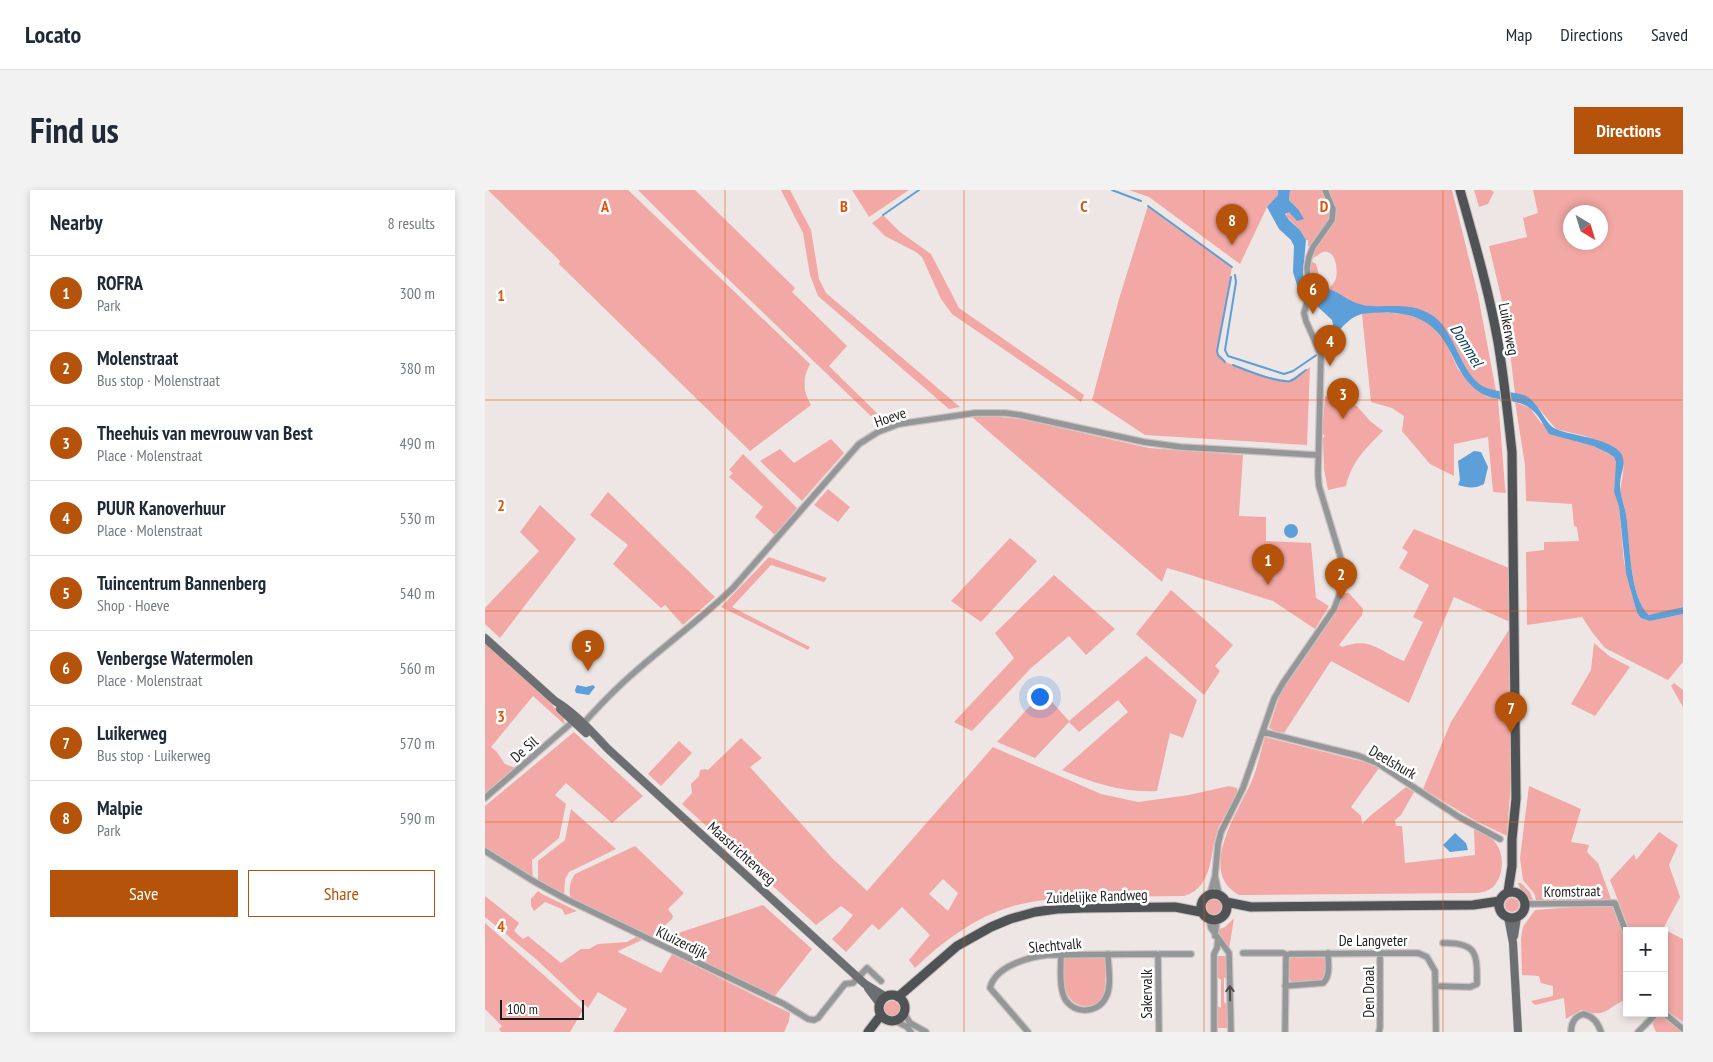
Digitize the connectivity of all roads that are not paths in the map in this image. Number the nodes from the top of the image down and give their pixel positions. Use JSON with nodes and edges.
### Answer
{"nodes":[{"id":1,"x":1325,"y":190,"type":"edge"},
{"id":2,"x":1460,"y":190,"type":"edge"},
{"id":3,"x":1317,"y":455,"type":"junction"},
{"id":4,"x":485,"y":638,"type":"edge"},
{"id":5,"x":580,"y":722,"type":"junction"},
{"id":6,"x":1263,"y":732,"type":"junction"},
{"id":7,"x":485,"y":798,"type":"edge"},
{"id":8,"x":1501,"y":839,"type":"dead end"},
{"id":9,"x":485,"y":851,"type":"edge"},
{"id":10,"x":1512,"y":892,"type":"junction"},
{"id":11,"x":1214,"y":894,"type":"junction"},
{"id":12,"x":1526,"y":904,"type":"junction"},
{"id":13,"x":1500,"y":905,"type":"junction"},
{"id":14,"x":1201,"y":907,"type":"junction"},
{"id":15,"x":1226,"y":907,"type":"junction"},
{"id":16,"x":1513,"y":917,"type":"junction"},
{"id":17,"x":1213,"y":919,"type":"junction"},
{"id":18,"x":1624,"y":927,"type":"edge"},
{"id":19,"x":1217,"y":938,"type":"junction"},
{"id":20,"x":1443,"y":942,"type":"dead end"},
{"id":21,"x":1227,"y":950,"type":"junction"},
{"id":22,"x":1216,"y":951,"type":"junction"},
{"id":23,"x":1380,"y":952,"type":"junction"},
{"id":24,"x":1243,"y":953,"type":"dead end"},
{"id":25,"x":1328,"y":953,"type":"junction"},
{"id":26,"x":1108,"y":954,"type":"junction"},
{"id":27,"x":1191,"y":954,"type":"dead end"},
{"id":28,"x":1061,"y":955,"type":"junction"},
{"id":29,"x":1158,"y":956,"type":"junction"},
{"id":30,"x":1287,"y":956,"type":"junction"},
{"id":31,"x":858,"y":977,"type":"junction"},
{"id":32,"x":881,"y":980,"type":"dead end"},
{"id":33,"x":1285,"y":986,"type":"junction"},
{"id":34,"x":1436,"y":986,"type":"junction"},
{"id":35,"x":883,"y":1000,"type":"junction"},
{"id":36,"x":901,"y":1000,"type":"junction"},
{"id":37,"x":905,"y":1013,"type":"junction"},
{"id":38,"x":1668,"y":1016,"type":"edge"},
{"id":39,"x":1653,"y":1017,"type":"edge"},
{"id":40,"x":888,"y":1019,"type":"junction"},
{"id":41,"x":1683,"y":1029,"type":"edge"},
{"id":42,"x":920,"y":1031,"type":"edge"},
{"id":43,"x":869,"y":1032,"type":"edge"},
{"id":44,"x":873,"y":1032,"type":"edge"},
{"id":45,"x":911,"y":1032,"type":"edge"},
{"id":46,"x":1028,"y":1032,"type":"edge"},
{"id":47,"x":1159,"y":1032,"type":"edge"},
{"id":48,"x":1214,"y":1032,"type":"edge"},
{"id":49,"x":1231,"y":1032,"type":"edge"},
{"id":50,"x":1285,"y":1032,"type":"edge"},
{"id":51,"x":1379,"y":1032,"type":"edge"},
{"id":52,"x":1436,"y":1032,"type":"edge"},
{"id":53,"x":1518,"y":1032,"type":"edge"},
{"id":54,"x":1571,"y":1032,"type":"edge"},
{"id":55,"x":1601,"y":1032,"type":"edge"},
{"id":56,"x":1638,"y":1032,"type":"edge"}],
"edges":[{"from":1,"to":3,"type":"street"},
{"from":2,"to":10,"type":"main road","name":"Luikerweg"},
{"from":3,"to":5,"type":"street","name":"Hoeve"},
{"from":3,"to":6,"type":"street"},
{"from":4,"to":5,"type":"main road","name":"Maastrichterweg"},
{"from":5,"to":7,"type":"street","name":"De Sil"},
{"from":5,"to":31,"type":"main road","name":"Maastrichterweg"},
{"from":6,"to":8,"type":"street","name":"Deelshurk"},
{"from":6,"to":11,"type":"street"},
{"from":9,"to":31,"type":"street","name":"Kluizerdijk"},
{"from":10,"to":12,"type":"main road"},
{"from":10,"to":13,"type":"main road"},
{"from":11,"to":14,"type":"main road"},
{"from":11,"to":15,"type":"main road"},
{"from":12,"to":16,"type":"main road"},
{"from":12,"to":18,"type":"street","name":"Kromstraat"},
{"from":13,"to":15,"type":"main road"},
{"from":13,"to":16,"type":"main road"},
{"from":14,"to":17,"type":"main road"},
{"from":14,"to":36,"type":"main road","name":"Zuidelijke Randweg"},
{"from":15,"to":17,"type":"main road"},
{"from":16,"to":53,"type":"main road"},
{"from":17,"to":19,"type":"street"},
{"from":19,"to":21,"type":"street"},
{"from":19,"to":22,"type":"street"},
{"from":20,"to":34,"type":"street"},
{"from":21,"to":22,"type":"street"},
{"from":49,"to":21,"type":"street","one_way":true},
{"from":22,"to":48,"type":"street"},
{"from":23,"to":25,"type":"street","name":"De Langveter"},
{"from":23,"to":34,"type":"street","name":"De Langveter"},
{"from":23,"to":51,"type":"street","name":"Den Draal"},
{"from":24,"to":30,"type":"street","name":"De Langveter"},
{"from":25,"to":30,"type":"street","name":"De Langveter"},
{"from":25,"to":33,"type":"street"},
{"from":26,"to":28,"type":"street","name":"Slechtvalk"},
{"from":26,"to":28,"type":"street"},
{"from":26,"to":29,"type":"street","name":"Slechtvalk"},
{"from":27,"to":29,"type":"street","name":"Slechtvalk"},
{"from":28,"to":46,"type":"street","name":"Slechtvalk"},
{"from":29,"to":47,"type":"street","name":"Sakervalk"},
{"from":30,"to":33,"type":"street"},
{"from":31,"to":32,"type":"street"},
{"from":31,"to":35,"type":"main road","name":"Maastrichterweg"},
{"from":33,"to":50,"type":"street"},
{"from":34,"to":52,"type":"street","name":"De Langveter"},
{"from":35,"to":36,"type":"main road"},
{"from":35,"to":40,"type":"main road"},
{"from":36,"to":37,"type":"main road"},
{"from":37,"to":40,"type":"main road"},
{"from":37,"to":42,"type":"street"},
{"from":38,"to":41,"type":"street"},
{"from":39,"to":56,"type":"street"},
{"from":40,"to":43,"type":"main road"},
{"from":40,"to":44,"type":"main road"},
{"from":40,"to":45,"type":"street"},
{"from":54,"to":55,"type":"street"}]}
